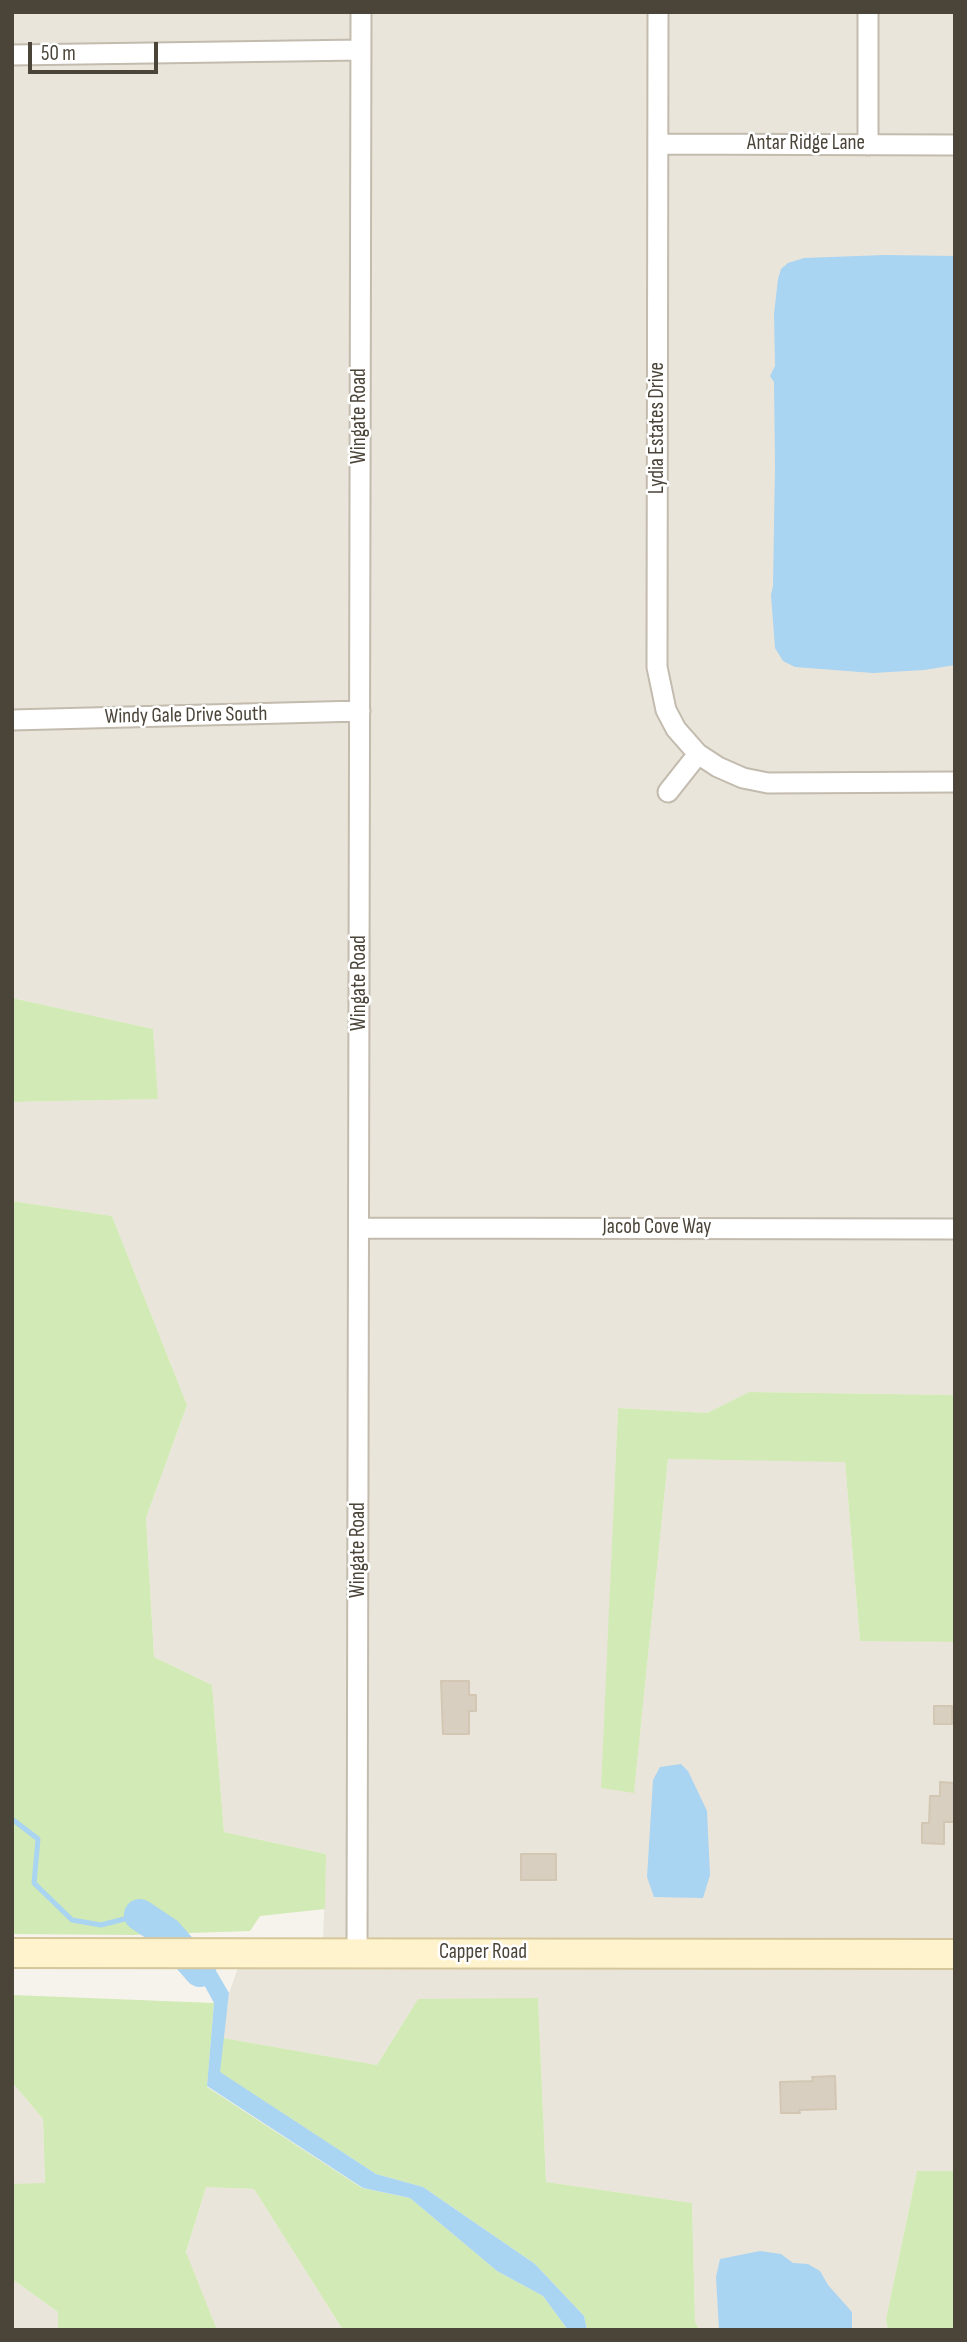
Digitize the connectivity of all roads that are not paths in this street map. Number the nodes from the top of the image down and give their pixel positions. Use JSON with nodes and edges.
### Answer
{"nodes":[{"id":1,"x":361,"y":12,"type":"edge"},
{"id":2,"x":659,"y":12,"type":"edge"},
{"id":3,"x":868,"y":12,"type":"edge"},
{"id":4,"x":361,"y":50,"type":"junction"},
{"id":5,"x":12,"y":55,"type":"edge"},
{"id":6,"x":658,"y":144,"type":"junction"},
{"id":7,"x":868,"y":145,"type":"junction"},
{"id":8,"x":955,"y":145,"type":"edge"},
{"id":9,"x":360,"y":711,"type":"junction"},
{"id":10,"x":12,"y":720,"type":"edge"},
{"id":11,"x":698,"y":754,"type":"junction"},
{"id":12,"x":955,"y":782,"type":"edge"},
{"id":13,"x":668,"y":792,"type":"dead end"},
{"id":14,"x":359,"y":1228,"type":"junction"},
{"id":15,"x":955,"y":1229,"type":"edge"},
{"id":16,"x":358,"y":1953,"type":"junction"},
{"id":17,"x":12,"y":1954,"type":"edge"},
{"id":18,"x":955,"y":1954,"type":"edge"}],
"edges":[{"from":1,"to":4,"type":"street","name":"Wingate Road"},
{"from":2,"to":6,"type":"street","name":"Lydia Estates Drive"},
{"from":3,"to":7,"type":"street"},
{"from":4,"to":5,"type":"street"},
{"from":4,"to":9,"type":"street","name":"Wingate Road"},
{"from":6,"to":7,"type":"street","name":"Antar Ridge Lane"},
{"from":6,"to":11,"type":"street","name":"Lydia Estates Drive"},
{"from":7,"to":8,"type":"street","name":"Antar Ridge Lane"},
{"from":9,"to":10,"type":"street","name":"Windy Gale Drive South"},
{"from":9,"to":14,"type":"street","name":"Wingate Road"},
{"from":11,"to":12,"type":"street","name":"Lydia Estates Drive"},
{"from":11,"to":13,"type":"street"},
{"from":14,"to":15,"type":"street","name":"Jacob Cove Way"},
{"from":14,"to":16,"type":"street","name":"Wingate Road"},
{"from":16,"to":17,"type":"street","name":"Capper Road"},
{"from":16,"to":18,"type":"street","name":"Capper Road"}]}
